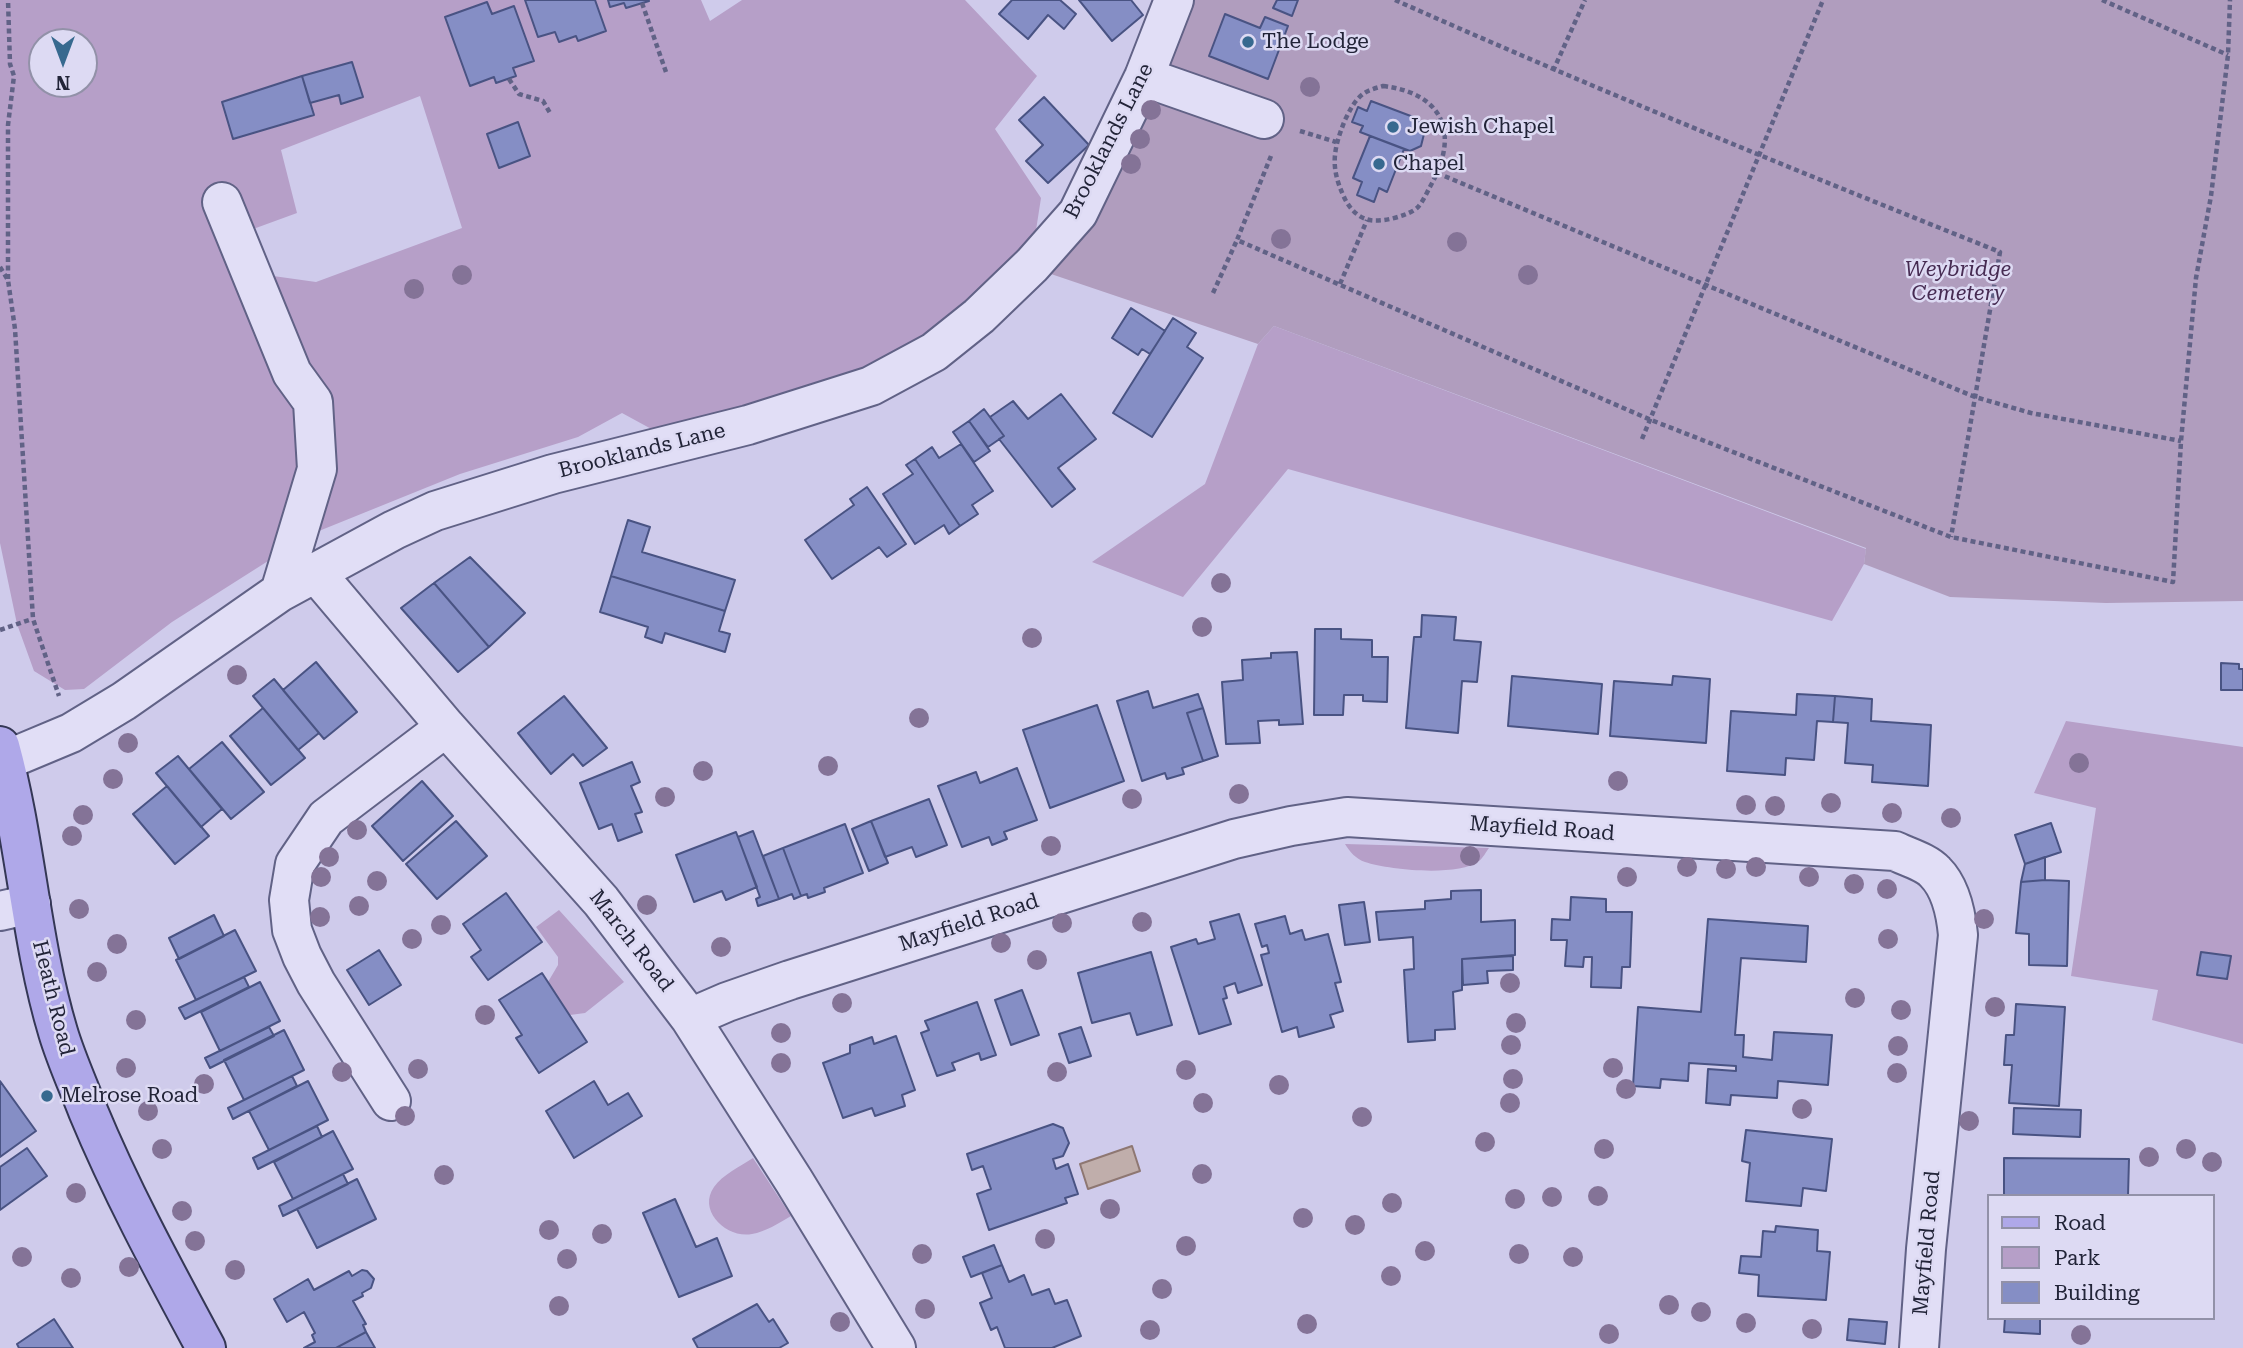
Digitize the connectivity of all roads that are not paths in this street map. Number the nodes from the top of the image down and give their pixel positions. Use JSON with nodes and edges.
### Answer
{"nodes":[{"id":1,"x":1160,"y":9,"type":"edge"},
{"id":2,"x":1144,"y":77,"type":"junction"},
{"id":3,"x":1268,"y":135,"type":"road end"},
{"id":4,"x":222,"y":202,"type":"dead end"},
{"id":5,"x":315,"y":572,"type":"junction"},
{"id":6,"x":280,"y":592,"type":"junction"},
{"id":7,"x":446,"y":727,"type":"junction"},
{"id":8,"x":2,"y":754,"type":"edge"},
{"id":9,"x":15,"y":908,"type":"edge"},
{"id":10,"x":690,"y":1018,"type":"junction"},
{"id":11,"x":391,"y":1101,"type":"dead end"},
{"id":12,"x":206,"y":1348,"type":"edge"},
{"id":13,"x":897,"y":1348,"type":"edge"},
{"id":14,"x":1919,"y":1348,"type":"edge"}],
"edges":[{"from":1,"to":2,"type":"street","name":"Brooklands Lane"},
{"from":2,"to":3,"type":"street"},
{"from":2,"to":5,"type":"street","name":"Brooklands Lane"},
{"from":4,"to":6,"type":"street"},
{"from":5,"to":6,"type":"street","name":"Brooklands Lane"},
{"from":5,"to":7,"type":"street","name":"March Road"},
{"from":6,"to":8,"type":"street","name":"Brooklands Lane"},
{"from":7,"to":10,"type":"street","name":"March Road"},
{"from":7,"to":11,"type":"street"},
{"from":8,"to":9,"type":"main road","name":"Heath Road"},
{"from":9,"to":12,"type":"main road","name":"Heath Road"},
{"from":10,"to":13,"type":"street","name":"March Road"},
{"from":10,"to":14,"type":"street","name":"Mayfield Road"}]}
